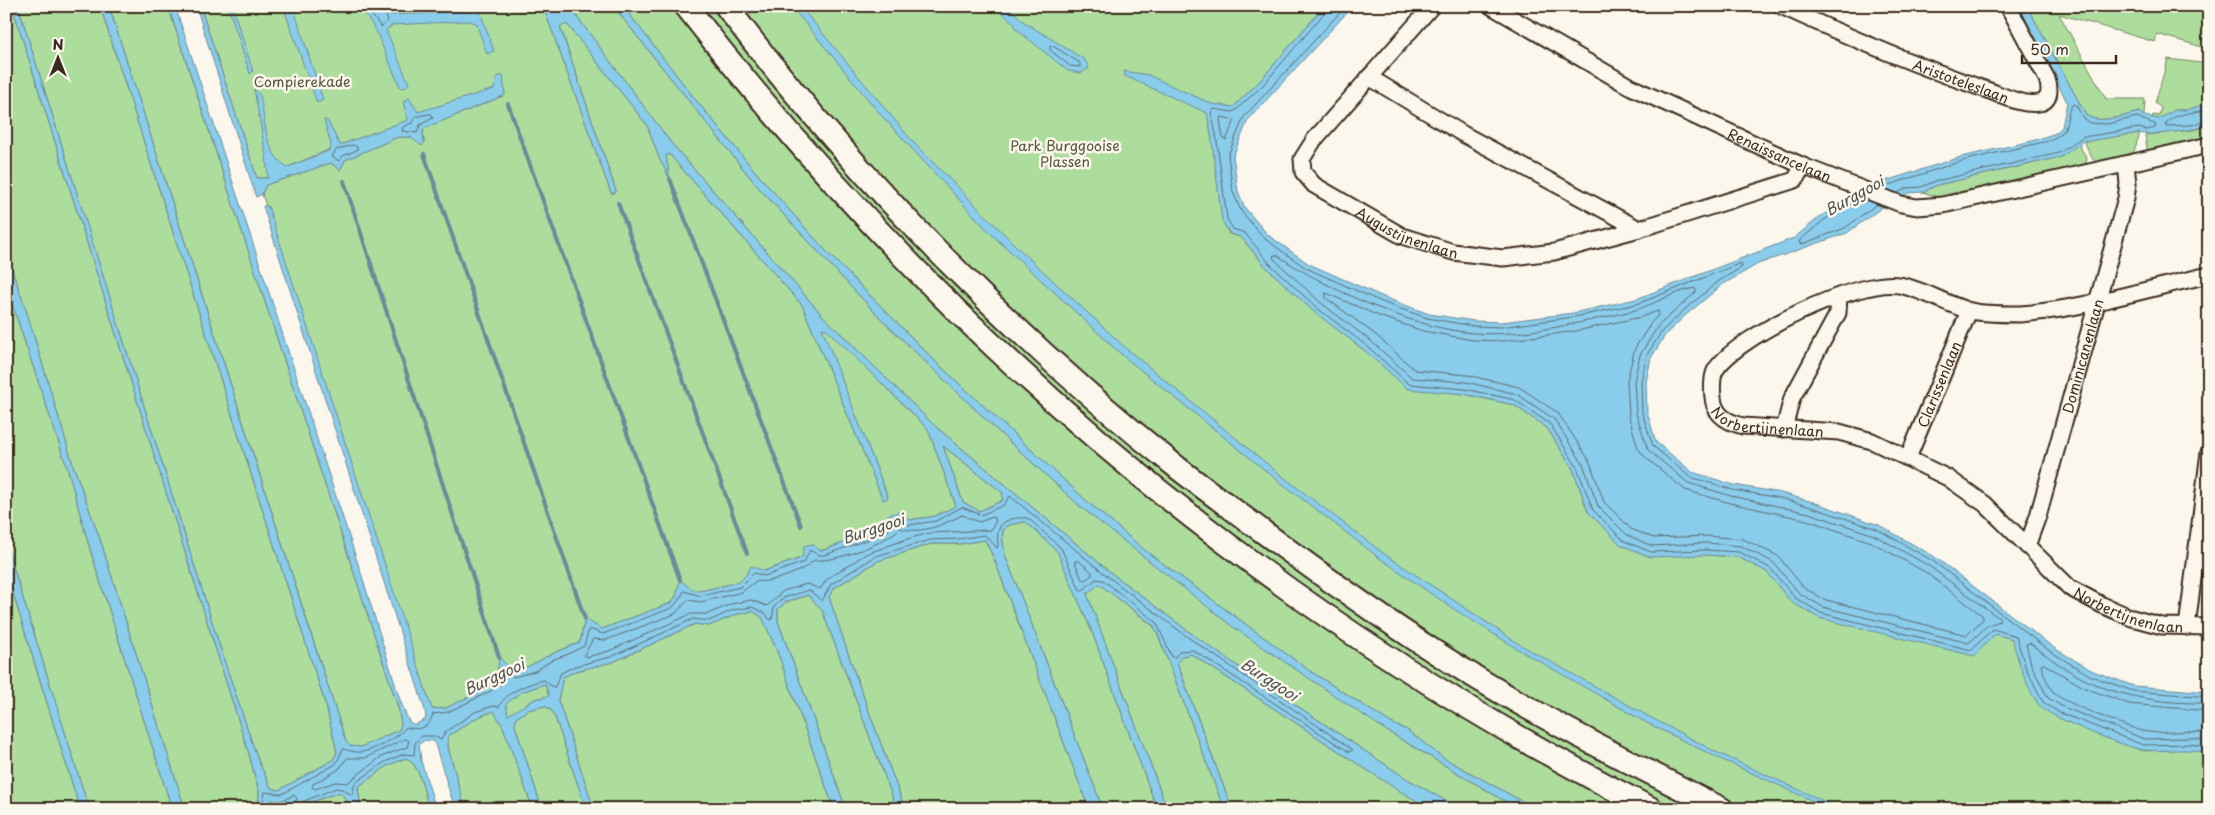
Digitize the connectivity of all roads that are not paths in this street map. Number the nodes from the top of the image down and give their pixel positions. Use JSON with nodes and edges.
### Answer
{"nodes":[{"id":1,"x":686,"y":6,"type":"edge"},
{"id":2,"x":726,"y":6,"type":"edge"},
{"id":3,"x":1432,"y":6,"type":"edge"},
{"id":4,"x":1491,"y":6,"type":"edge"},
{"id":5,"x":1781,"y":6,"type":"edge"},
{"id":6,"x":2008,"y":6,"type":"edge"},
{"id":7,"x":1369,"y":77,"type":"junction"},
{"id":8,"x":2209,"y":145,"type":"edge"},
{"id":9,"x":2126,"y":164,"type":"junction"},
{"id":10,"x":1803,"y":166,"type":"junction"},
{"id":11,"x":1639,"y":228,"type":"junction"},
{"id":12,"x":2209,"y":275,"type":"edge"},
{"id":13,"x":1839,"y":296,"type":"junction"},
{"id":14,"x":2098,"y":301,"type":"junction"},
{"id":15,"x":1969,"y":311,"type":"junction"},
{"id":16,"x":1784,"y":429,"type":"junction"},
{"id":17,"x":2209,"y":452,"type":"edge"},
{"id":18,"x":1908,"y":458,"type":"junction"},
{"id":19,"x":2028,"y":546,"type":"junction"},
{"id":20,"x":2187,"y":627,"type":"junction"},
{"id":21,"x":2209,"y":627,"type":"edge"},
{"id":22,"x":1652,"y":809,"type":"edge"},
{"id":23,"x":1722,"y":809,"type":"edge"}],
"edges":[{"from":1,"to":22,"type":"highway"},
{"from":2,"to":23,"type":"highway"},
{"from":3,"to":7,"type":"street","name":"Augustijnenlaan"},
{"from":4,"to":10,"type":"street","name":"Renaissancelaan"},
{"from":5,"to":6,"type":"street","name":"Aristoteleslaan"},
{"from":7,"to":11,"type":"street"},
{"from":7,"to":11,"type":"street","name":"Augustijnenlaan"},
{"from":8,"to":9,"type":"street","name":"Renaissancelaan"},
{"from":9,"to":10,"type":"street","name":"Renaissancelaan"},
{"from":9,"to":14,"type":"street","name":"Dominicanenlaan"},
{"from":10,"to":11,"type":"street","name":"Augustijnenlaan"},
{"from":12,"to":14,"type":"street","name":"Norbertijnenlaan"},
{"from":13,"to":15,"type":"street","name":"Norbertijnenlaan"},
{"from":13,"to":16,"type":"street"},
{"from":13,"to":16,"type":"street","name":"Norbertijnenlaan"},
{"from":14,"to":15,"type":"street","name":"Norbertijnenlaan"},
{"from":14,"to":19,"type":"street","name":"Dominicanenlaan"},
{"from":15,"to":18,"type":"street","name":"Clarissenlaan"},
{"from":16,"to":18,"type":"street","name":"Norbertijnenlaan"},
{"from":17,"to":20,"type":"street"},
{"from":18,"to":19,"type":"street","name":"Norbertijnenlaan"},
{"from":19,"to":20,"type":"street","name":"Norbertijnenlaan"},
{"from":20,"to":21,"type":"street","name":"Norbertijnenlaan"}]}
